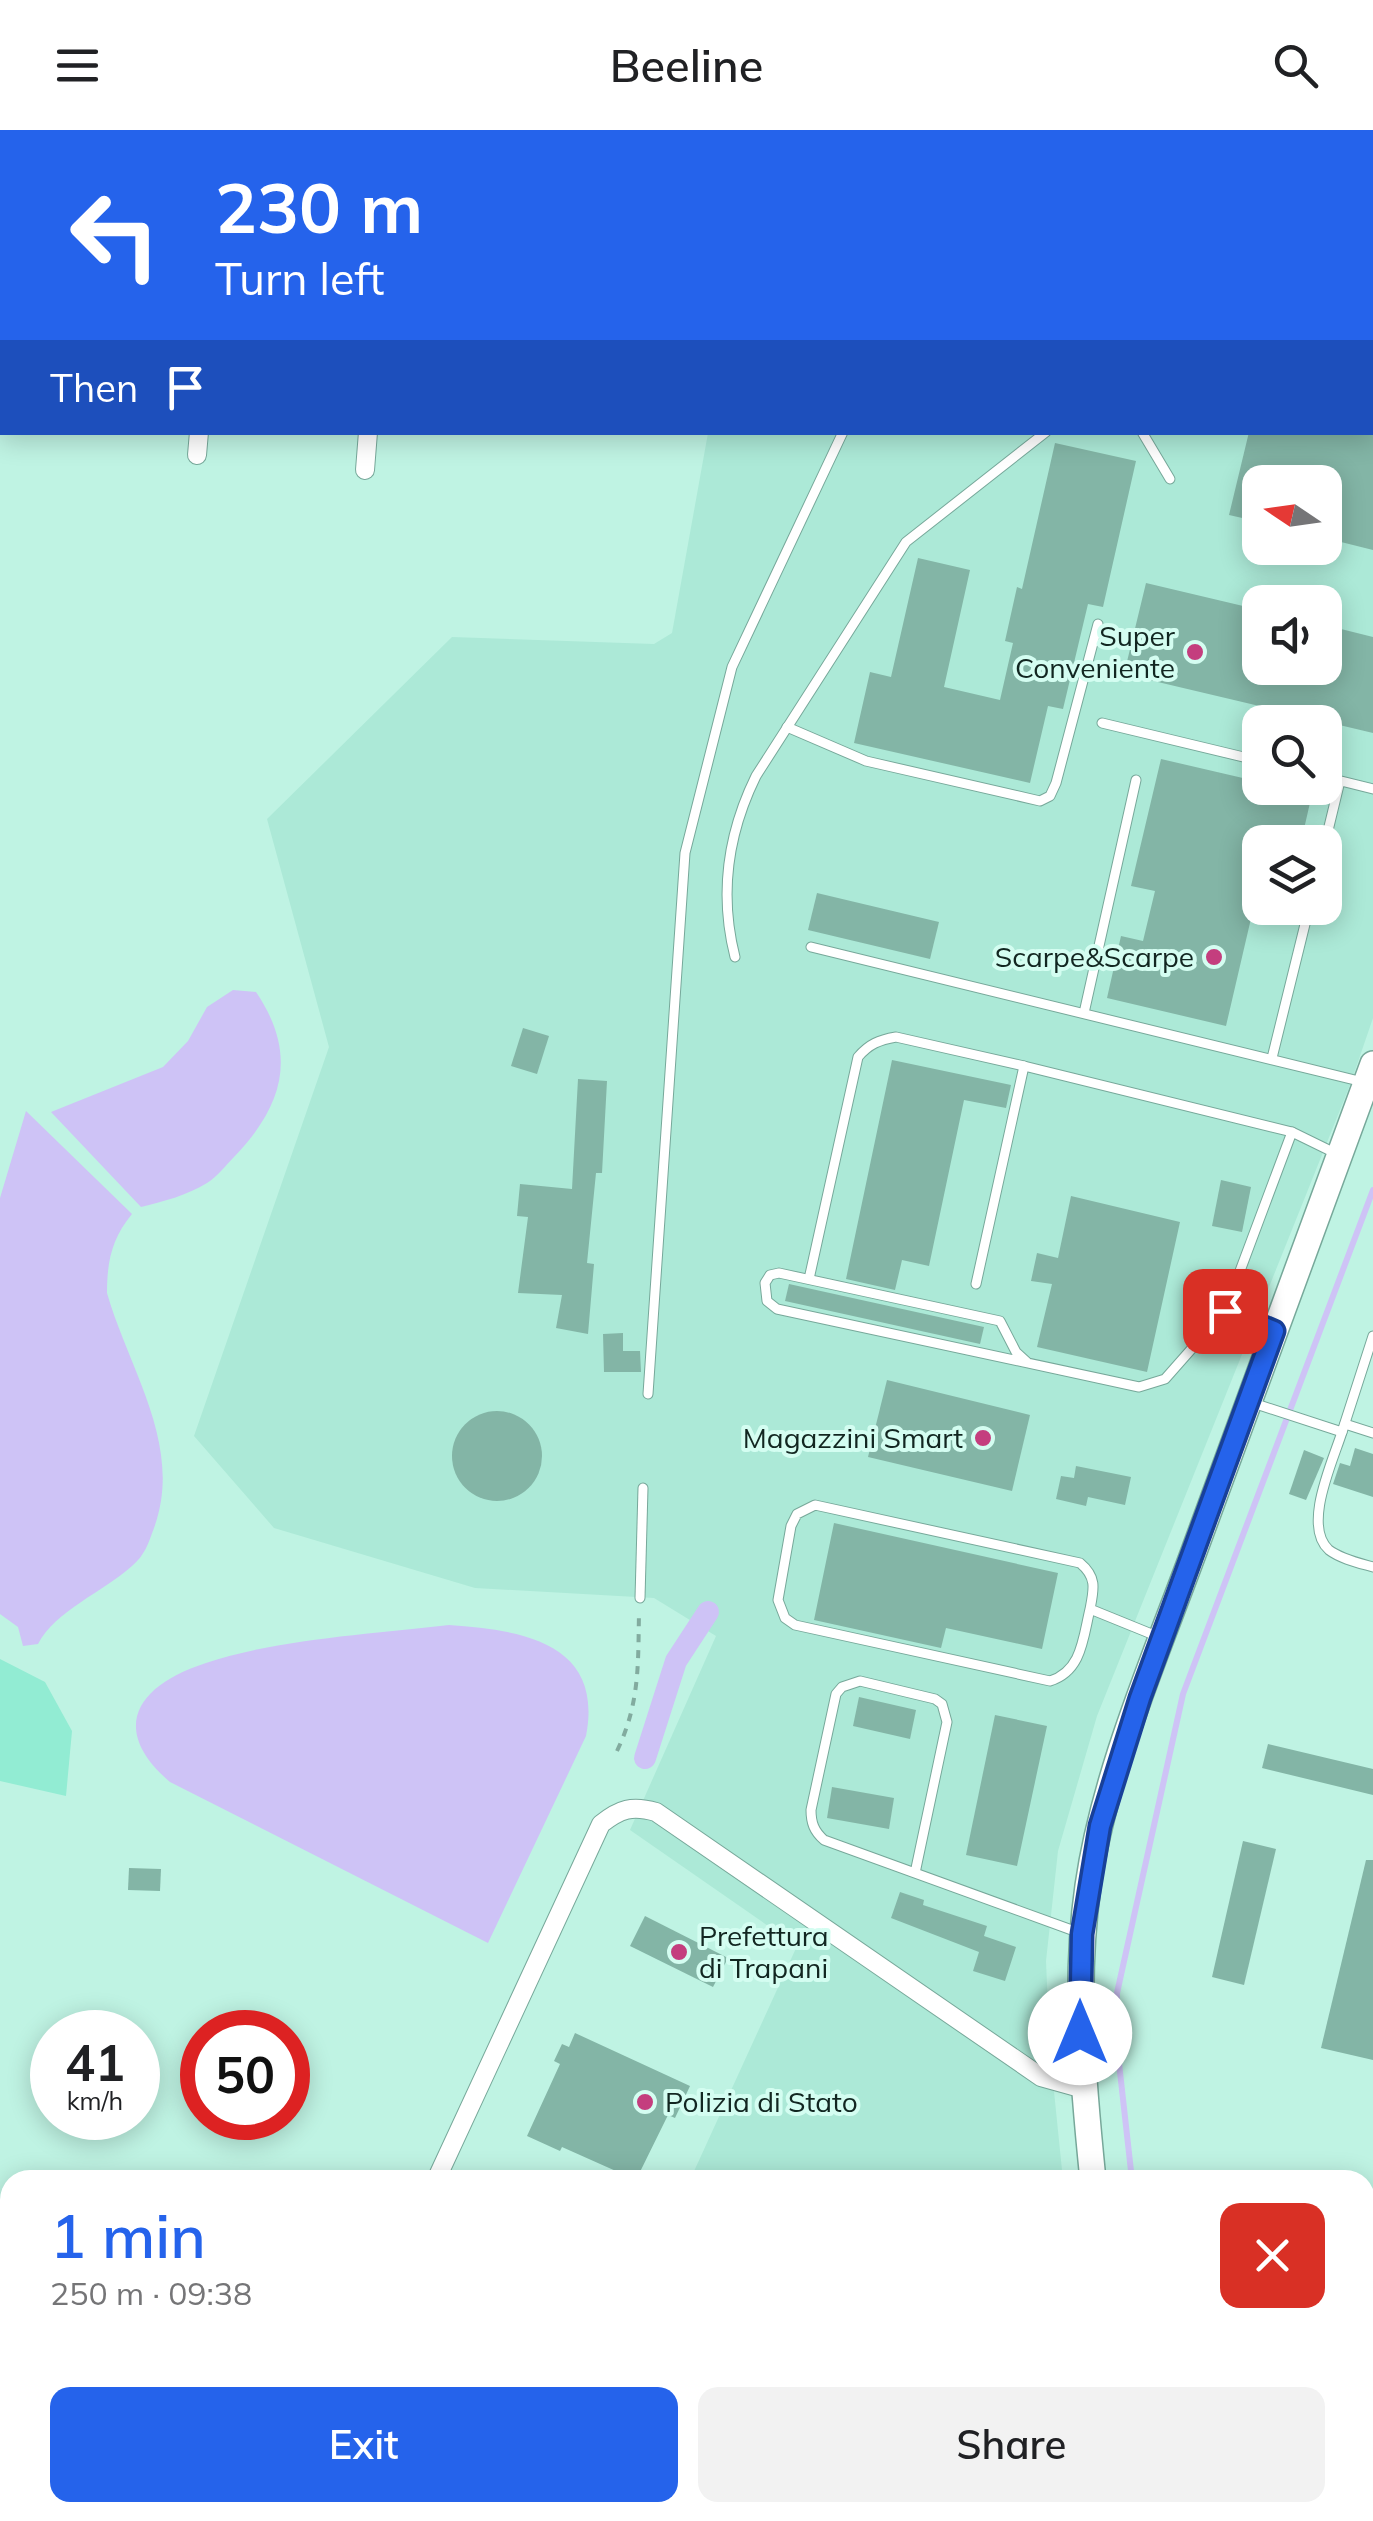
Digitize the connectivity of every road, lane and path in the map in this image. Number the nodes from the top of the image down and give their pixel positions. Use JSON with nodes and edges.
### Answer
{"nodes":[{"id":1,"x":199,"y":435,"type":"edge"},
{"id":2,"x":368,"y":435,"type":"edge"},
{"id":3,"x":843,"y":435,"type":"edge"},
{"id":4,"x":1042,"y":435,"type":"edge"},
{"id":5,"x":1144,"y":435,"type":"edge"},
{"id":6,"x":197,"y":455,"type":"dead end"},
{"id":7,"x":365,"y":470,"type":"dead end"},
{"id":8,"x":1170,"y":479,"type":"dead end"},
{"id":9,"x":1098,"y":624,"type":"dead end"},
{"id":10,"x":1102,"y":723,"type":"dead end"},
{"id":11,"x":786,"y":728,"type":"junction"},
{"id":12,"x":1242,"y":758,"type":"edge"},
{"id":13,"x":1136,"y":780,"type":"dead end"},
{"id":14,"x":1342,"y":781,"type":"edge"},
{"id":15,"x":1373,"y":789,"type":"edge"},
{"id":16,"x":1305,"y":925,"type":"edge"},
{"id":17,"x":811,"y":947,"type":"dead end"},
{"id":18,"x":735,"y":956,"type":"dead end"},
{"id":19,"x":1084,"y":1013,"type":"junction"},
{"id":20,"x":1272,"y":1058,"type":"junction"},
{"id":21,"x":1024,"y":1066,"type":"junction"},
{"id":22,"x":1370,"y":1074,"type":"edge"},
{"id":23,"x":1292,"y":1132,"type":"junction"},
{"id":24,"x":1340,"y":1155,"type":"junction"},
{"id":25,"x":809,"y":1279,"type":"junction"},
{"id":26,"x":976,"y":1284,"type":"dead end"},
{"id":27,"x":1225,"y":1311,"type":"junction"},
{"id":28,"x":1274,"y":1331,"type":"junction"},
{"id":29,"x":1373,"y":1336,"type":"edge"},
{"id":30,"x":1028,"y":1363,"type":"junction"},
{"id":31,"x":648,"y":1394,"type":"dead end"},
{"id":32,"x":1249,"y":1402,"type":"junction"},
{"id":33,"x":1343,"y":1428,"type":"junction"},
{"id":34,"x":1373,"y":1432,"type":"edge"},
{"id":35,"x":643,"y":1488,"type":"dead end"},
{"id":36,"x":1373,"y":1567,"type":"edge"},
{"id":37,"x":640,"y":1598,"type":"joint"},
{"id":38,"x":1090,"y":1610,"type":"junction"},
{"id":39,"x":1162,"y":1638,"type":"junction"},
{"id":40,"x":616,"y":1751,"type":"dead end"},
{"id":41,"x":915,"y":1873,"type":"junction"},
{"id":42,"x":1082,"y":1934,"type":"junction"},
{"id":43,"x":1084,"y":2088,"type":"junction"},
{"id":44,"x":441,"y":2170,"type":"edge"},
{"id":45,"x":1092,"y":2170,"type":"edge"}],
"edges":[{"from":1,"to":6,"type":"street"},
{"from":2,"to":7,"type":"street"},
{"from":3,"to":31,"type":"lane"},
{"from":4,"to":11,"type":"lane"},
{"from":5,"to":8,"type":"lane"},
{"from":9,"to":11,"type":"lane"},
{"from":10,"to":12,"type":"lane"},
{"from":11,"to":18,"type":"lane"},
{"from":13,"to":19,"type":"lane"},
{"from":14,"to":15,"type":"lane"},
{"from":16,"to":20,"type":"lane"},
{"from":17,"to":19,"type":"lane"},
{"from":19,"to":20,"type":"lane"},
{"from":20,"to":22,"type":"lane"},
{"from":21,"to":23,"type":"lane"},
{"from":21,"to":25,"type":"lane"},
{"from":21,"to":26,"type":"lane"},
{"from":22,"to":24,"type":"main road"},
{"from":23,"to":24,"type":"lane"},
{"from":23,"to":27,"type":"lane"},
{"from":24,"to":28,"type":"main road"},
{"from":25,"to":30,"type":"lane"},
{"from":25,"to":30,"type":"lane"},
{"from":27,"to":28,"type":"lane"},
{"from":27,"to":30,"type":"lane"},
{"from":28,"to":32,"type":"main road"},
{"from":29,"to":33,"type":"lane"},
{"from":32,"to":33,"type":"lane"},
{"from":32,"to":39,"type":"main road"},
{"from":33,"to":34,"type":"lane"},
{"from":33,"to":36,"type":"lane"},
{"from":35,"to":37,"type":"lane"},
{"from":37,"to":40,"type":"path"},
{"from":38,"to":38,"type":"lane"},
{"from":38,"to":39,"type":"lane"},
{"from":39,"to":42,"type":"main road"},
{"from":41,"to":41,"type":"lane"},
{"from":41,"to":42,"type":"lane"},
{"from":42,"to":43,"type":"main road"},
{"from":43,"to":44,"type":"street"},
{"from":43,"to":45,"type":"main road"}]}
